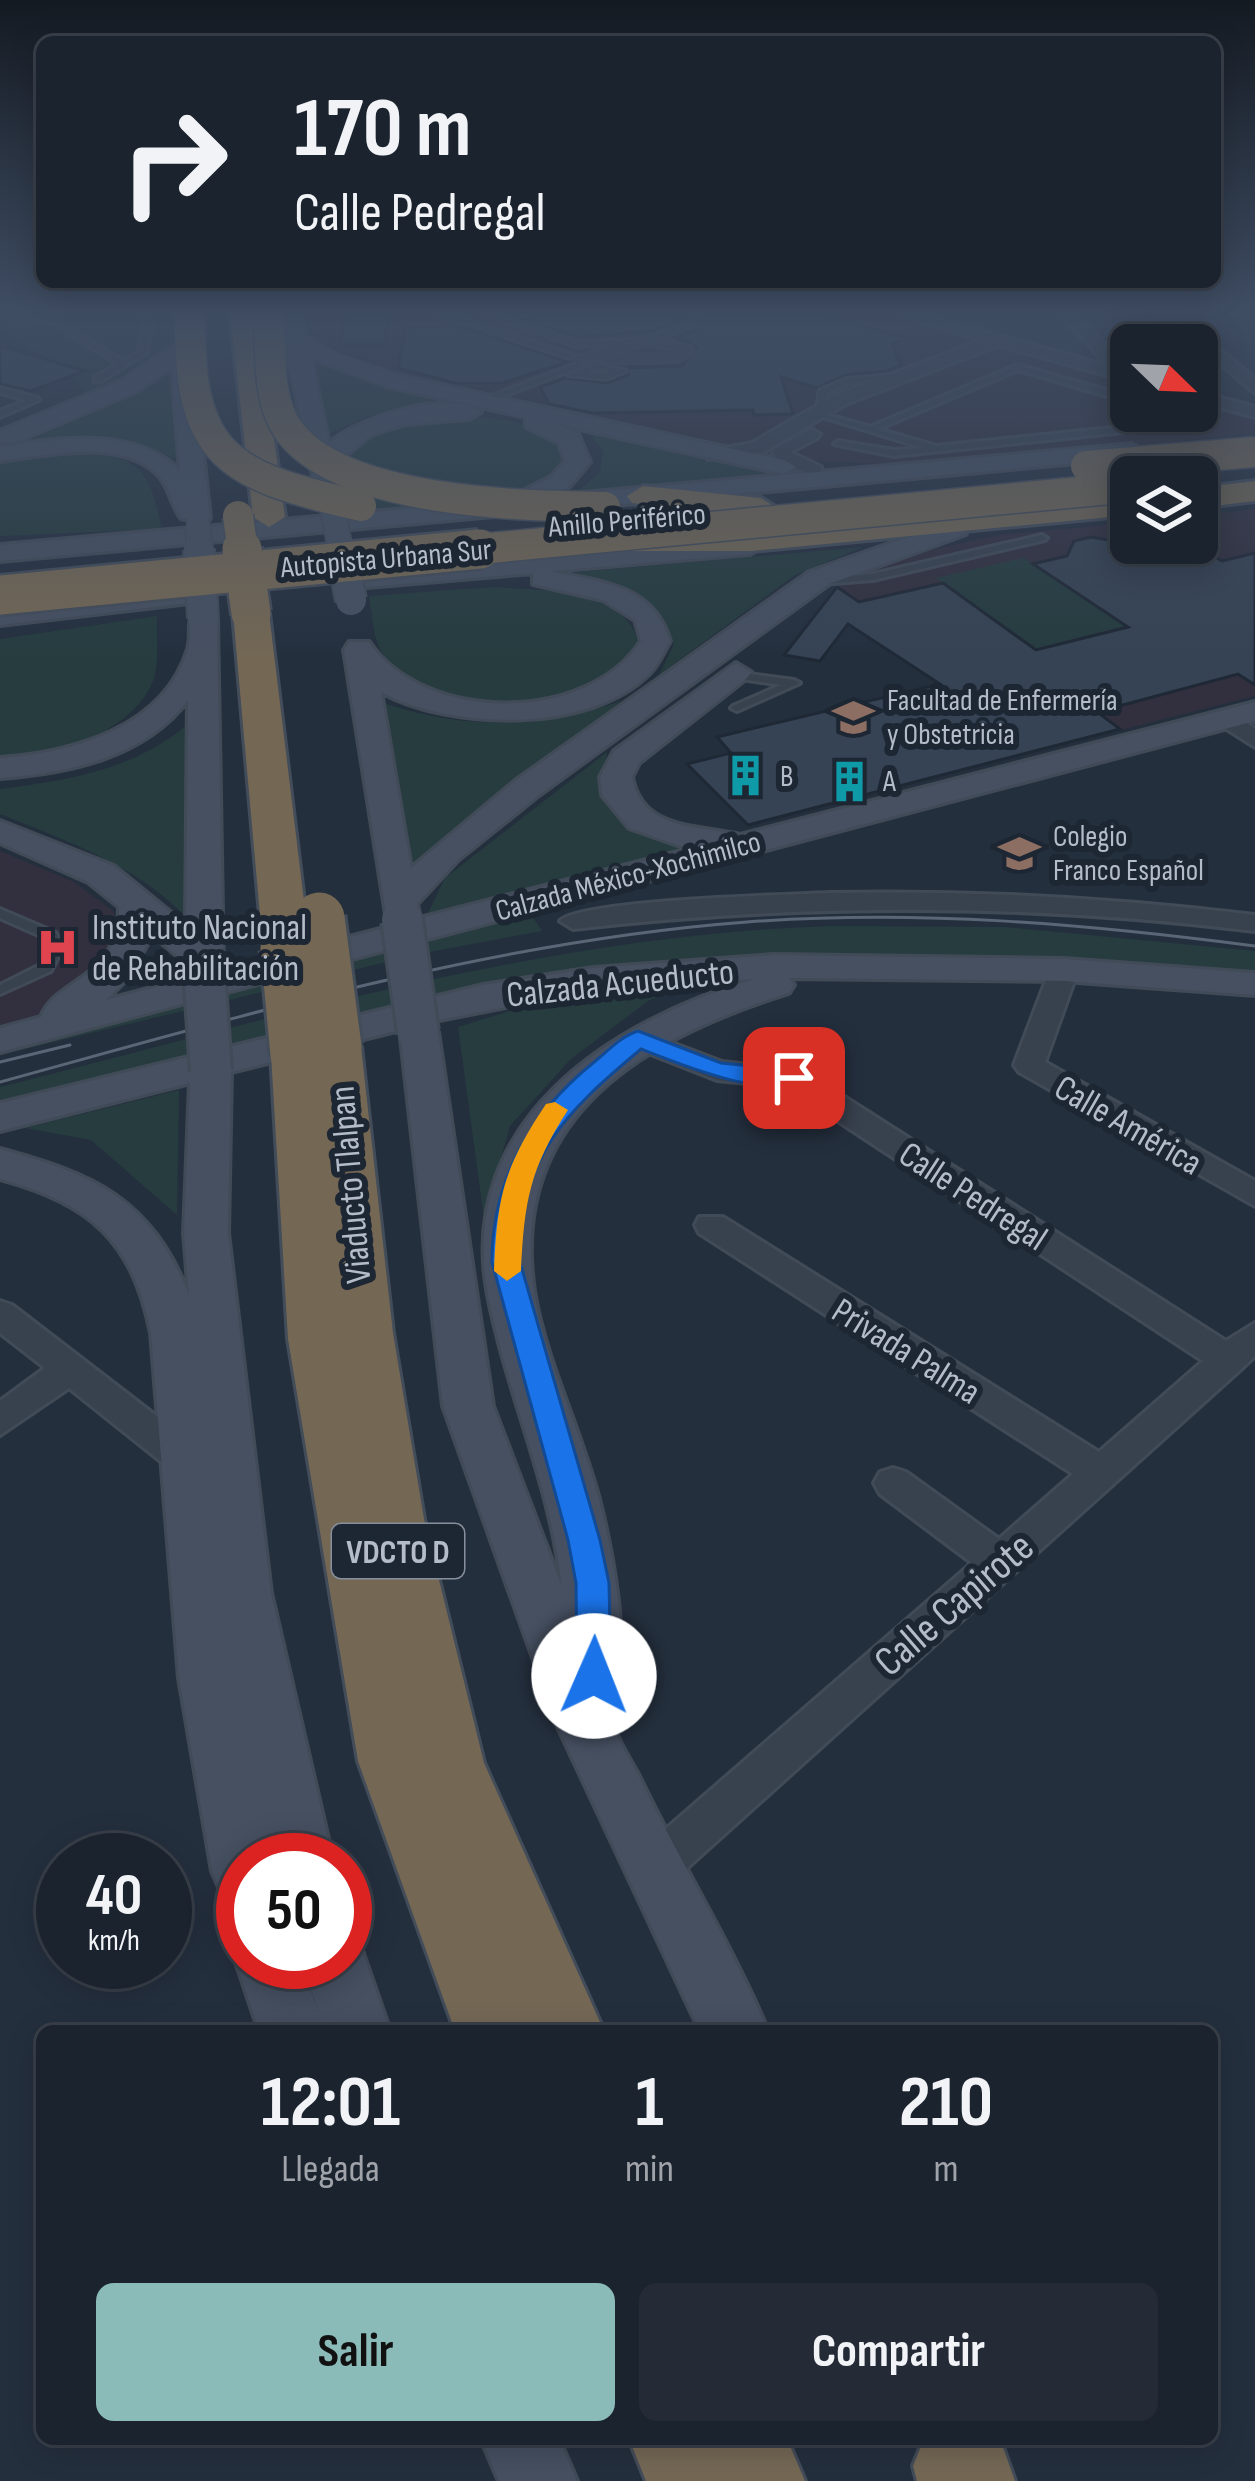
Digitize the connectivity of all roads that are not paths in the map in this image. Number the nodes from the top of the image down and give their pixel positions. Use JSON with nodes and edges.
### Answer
{"nodes":[{"id":1,"x":189,"y":429,"type":"edge"},
{"id":2,"x":207,"y":429,"type":"edge"},
{"id":3,"x":239,"y":429,"type":"edge"},
{"id":4,"x":249,"y":429,"type":"edge"},
{"id":5,"x":290,"y":429,"type":"edge"},
{"id":6,"x":308,"y":429,"type":"edge"},
{"id":7,"x":375,"y":429,"type":"edge"},
{"id":8,"x":552,"y":429,"type":"edge"},
{"id":9,"x":600,"y":429,"type":"edge"},
{"id":10,"x":794,"y":429,"type":"edge"},
{"id":11,"x":825,"y":429,"type":"edge"},
{"id":12,"x":872,"y":429,"type":"edge"},
{"id":13,"x":1110,"y":431,"type":"edge"},
{"id":14,"x":838,"y":443,"type":"dead end"},
{"id":15,"x":1195,"y":446,"type":"joint"},
{"id":16,"x":936,"y":449,"type":"junction"},
{"id":17,"x":1255,"y":452,"type":"edge"},
{"id":18,"x":0,"y":454,"type":"edge"},
{"id":19,"x":714,"y":455,"type":"junction"},
{"id":20,"x":1218,"y":460,"type":"edge"},
{"id":21,"x":815,"y":471,"type":"junction"},
{"id":22,"x":877,"y":475,"type":"junction"},
{"id":23,"x":322,"y":476,"type":"junction"},
{"id":24,"x":1255,"y":478,"type":"edge"},
{"id":25,"x":1110,"y":479,"type":"edge"},
{"id":26,"x":1218,"y":482,"type":"edge"},
{"id":27,"x":1110,"y":492,"type":"edge"},
{"id":28,"x":1255,"y":494,"type":"edge"},
{"id":29,"x":643,"y":496,"type":"junction"},
{"id":30,"x":1218,"y":498,"type":"edge"},
{"id":31,"x":761,"y":508,"type":"junction"},
{"id":32,"x":491,"y":509,"type":"junction"},
{"id":33,"x":1110,"y":509,"type":"edge"},
{"id":34,"x":1110,"y":510,"type":"edge"},
{"id":35,"x":253,"y":516,"type":"junction"},
{"id":36,"x":198,"y":522,"type":"junction"},
{"id":37,"x":957,"y":528,"type":"junction"},
{"id":38,"x":1042,"y":538,"type":"dead end"},
{"id":39,"x":7,"y":551,"type":"edge"},
{"id":40,"x":445,"y":572,"type":"junction"},
{"id":41,"x":0,"y":583,"type":"edge"},
{"id":42,"x":812,"y":583,"type":"junction"},
{"id":43,"x":0,"y":598,"type":"edge"},
{"id":44,"x":0,"y":616,"type":"edge"},
{"id":45,"x":199,"y":620,"type":"junction"},
{"id":46,"x":0,"y":630,"type":"edge"},
{"id":47,"x":358,"y":648,"type":"junction"},
{"id":48,"x":733,"y":675,"type":"junction"},
{"id":49,"x":737,"y":708,"type":"dead end"},
{"id":50,"x":1245,"y":724,"type":"edge"},
{"id":51,"x":0,"y":768,"type":"edge"},
{"id":52,"x":0,"y":831,"type":"edge"},
{"id":53,"x":762,"y":841,"type":"junction"},
{"id":54,"x":137,"y":898,"type":"junction"},
{"id":55,"x":400,"y":911,"type":"junction"},
{"id":56,"x":0,"y":913,"type":"edge"},
{"id":57,"x":573,"y":921,"type":"dead end"},
{"id":58,"x":1255,"y":923,"type":"edge"},
{"id":59,"x":204,"y":965,"type":"junction"},
{"id":60,"x":858,"y":968,"type":"junction"},
{"id":61,"x":1064,"y":970,"type":"junction"},
{"id":62,"x":1255,"y":984,"type":"edge"},
{"id":63,"x":0,"y":990,"type":"edge"},
{"id":64,"x":12,"y":1036,"type":"edge"},
{"id":65,"x":638,"y":1039,"type":"junction"},
{"id":66,"x":316,"y":1051,"type":"junction"},
{"id":67,"x":0,"y":1117,"type":"edge"},
{"id":68,"x":0,"y":1164,"type":"edge"},
{"id":69,"x":1255,"y":1196,"type":"edge"},
{"id":70,"x":711,"y":1226,"type":"dead end"},
{"id":71,"x":0,"y":1314,"type":"edge"},
{"id":72,"x":1242,"y":1348,"type":"edge"},
{"id":73,"x":68,"y":1370,"type":"junction"},
{"id":74,"x":0,"y":1420,"type":"edge"},
{"id":75,"x":186,"y":1460,"type":"junction"},
{"id":76,"x":1102,"y":1474,"type":"junction"},
{"id":77,"x":893,"y":1483,"type":"dead end"},
{"id":78,"x":999,"y":1561,"type":"junction"},
{"id":79,"x":586,"y":1725,"type":"junction"},
{"id":80,"x":236,"y":1833,"type":"edge"},
{"id":81,"x":296,"y":1833,"type":"edge"},
{"id":82,"x":652,"y":1870,"type":"junction"},
{"id":83,"x":277,"y":1989,"type":"edge"},
{"id":84,"x":343,"y":1989,"type":"edge"},
{"id":85,"x":290,"y":2025,"type":"edge"},
{"id":86,"x":355,"y":2025,"type":"edge"},
{"id":87,"x":495,"y":2025,"type":"edge"},
{"id":88,"x":559,"y":2025,"type":"edge"},
{"id":89,"x":732,"y":2025,"type":"edge"},
{"id":90,"x":523,"y":2445,"type":"edge"},
{"id":91,"x":679,"y":2445,"type":"edge"},
{"id":92,"x":740,"y":2445,"type":"edge"},
{"id":93,"x":538,"y":2481,"type":"edge"},
{"id":94,"x":695,"y":2481,"type":"edge"},
{"id":95,"x":756,"y":2481,"type":"edge"}],
"edges":[{"from":1,"to":36,"type":"main road"},
{"from":2,"to":33,"type":"highway","bridge":true},
{"from":3,"to":35,"type":"highway","name":"Viaducto Tlalpan","number":"VDCTO D"},
{"from":4,"to":35,"type":"highway","name":"Viaducto Tlalpan","number":"VDCTO D"},
{"from":5,"to":17,"type":"highway","bridge":true},
{"from":6,"to":23,"type":"main road"},
{"from":7,"to":23,"type":"main road"},
{"from":8,"to":32,"type":"main road"},
{"from":9,"to":19,"type":"main road"},
{"from":10,"to":19,"type":"street"},
{"from":11,"to":21,"type":"street"},
{"from":12,"to":16,"type":"lane"},
{"from":13,"to":16,"type":"lane"},
{"from":14,"to":16,"type":"lane"},
{"from":15,"to":17,"type":"highway"},
{"from":15,"to":22,"type":"main road"},
{"from":17,"to":20,"type":"highway","name":"Autopista Urbana Sur"},
{"from":17,"to":31,"type":"highway","name":"Anillo Periférico"},
{"from":18,"to":36,"type":"main road"},
{"from":19,"to":21,"type":"main road"},
{"from":21,"to":22,"type":"main road"},
{"from":22,"to":29,"type":"main road"},
{"from":23,"to":47,"type":"main road","bridge":true},
{"from":24,"to":26,"type":"highway"},
{"from":25,"to":41,"type":"highway","name":"Autopista Urbana Sur","bridge":true},
{"from":27,"to":43,"type":"highway","name":"Anillo Periférico"},
{"from":28,"to":30,"type":"highway"},
{"from":29,"to":31,"type":"highway"},
{"from":29,"to":32,"type":"main road"},
{"from":31,"to":41,"type":"highway","name":"Anillo Periférico"},
{"from":32,"to":39,"type":"main road"},
{"from":34,"to":37,"type":"main road"},
{"from":35,"to":66,"type":"highway","name":"Viaducto Tlalpan","number":"VDCTO D","bridge":true},
{"from":36,"to":45,"type":"main road","bridge":true},
{"from":37,"to":40,"type":"main road"},
{"from":37,"to":42,"type":"main road"},
{"from":38,"to":42,"type":"lane"},
{"from":40,"to":45,"type":"main road"},
{"from":40,"to":47,"type":"main road"},
{"from":42,"to":48,"type":"main road"},
{"from":42,"to":55,"type":"main road"},
{"from":44,"to":45,"type":"main road"},
{"from":45,"to":46,"type":"main road"},
{"from":45,"to":51,"type":"main road"},
{"from":45,"to":59,"type":"main road"},
{"from":47,"to":55,"type":"main road"},
{"from":48,"to":49,"type":"lane"},
{"from":48,"to":53,"type":"main road"},
{"from":50,"to":53,"type":"main road","name":"Calzada México-Xochimilco"},
{"from":52,"to":54,"type":"main road"},
{"from":53,"to":64,"type":"main road","name":"Calzada México-Xochimilco"},
{"from":54,"to":59,"type":"main road"},
{"from":54,"to":64,"type":"main road"},
{"from":55,"to":79,"type":"main road","bridge":true},
{"from":56,"to":63,"type":"lane"},
{"from":57,"to":58,"type":"street","name":"Calzada Acueducto"},
{"from":59,"to":81,"type":"main road","bridge":true},
{"from":60,"to":61,"type":"main road","name":"Calzada Acueducto"},
{"from":60,"to":65,"type":"main road"},
{"from":60,"to":67,"type":"main road","name":"Calzada Acueducto"},
{"from":61,"to":62,"type":"main road","name":"Calzada Acueducto"},
{"from":61,"to":69,"type":"street","name":"Calle América"},
{"from":65,"to":72,"type":"street","name":"Calle Pedregal"},
{"from":65,"to":79,"type":"main road"},
{"from":66,"to":87,"type":"highway","name":"Viaducto Tlalpan","number":"VDCTO D"},
{"from":66,"to":88,"type":"highway","name":"Viaducto Tlalpan","number":"VDCTO D"},
{"from":68,"to":75,"type":"main road"},
{"from":70,"to":76,"type":"street","name":"Privada Palma"},
{"from":71,"to":73,"type":"street"},
{"from":72,"to":76,"type":"street","name":"Calle Capirote"},
{"from":73,"to":74,"type":"street"},
{"from":73,"to":75,"type":"street"},
{"from":75,"to":80,"type":"main road"},
{"from":76,"to":78,"type":"street","name":"Calle Capirote"},
{"from":77,"to":78,"type":"street"},
{"from":78,"to":82,"type":"street","name":"Calle Capirote"},
{"from":79,"to":82,"type":"main road"},
{"from":82,"to":89,"type":"main road"},
{"from":83,"to":85,"type":"main road"},
{"from":84,"to":86,"type":"main road"},
{"from":90,"to":93,"type":"main road"},
{"from":91,"to":94,"type":"highway"},
{"from":92,"to":95,"type":"highway"}]}
